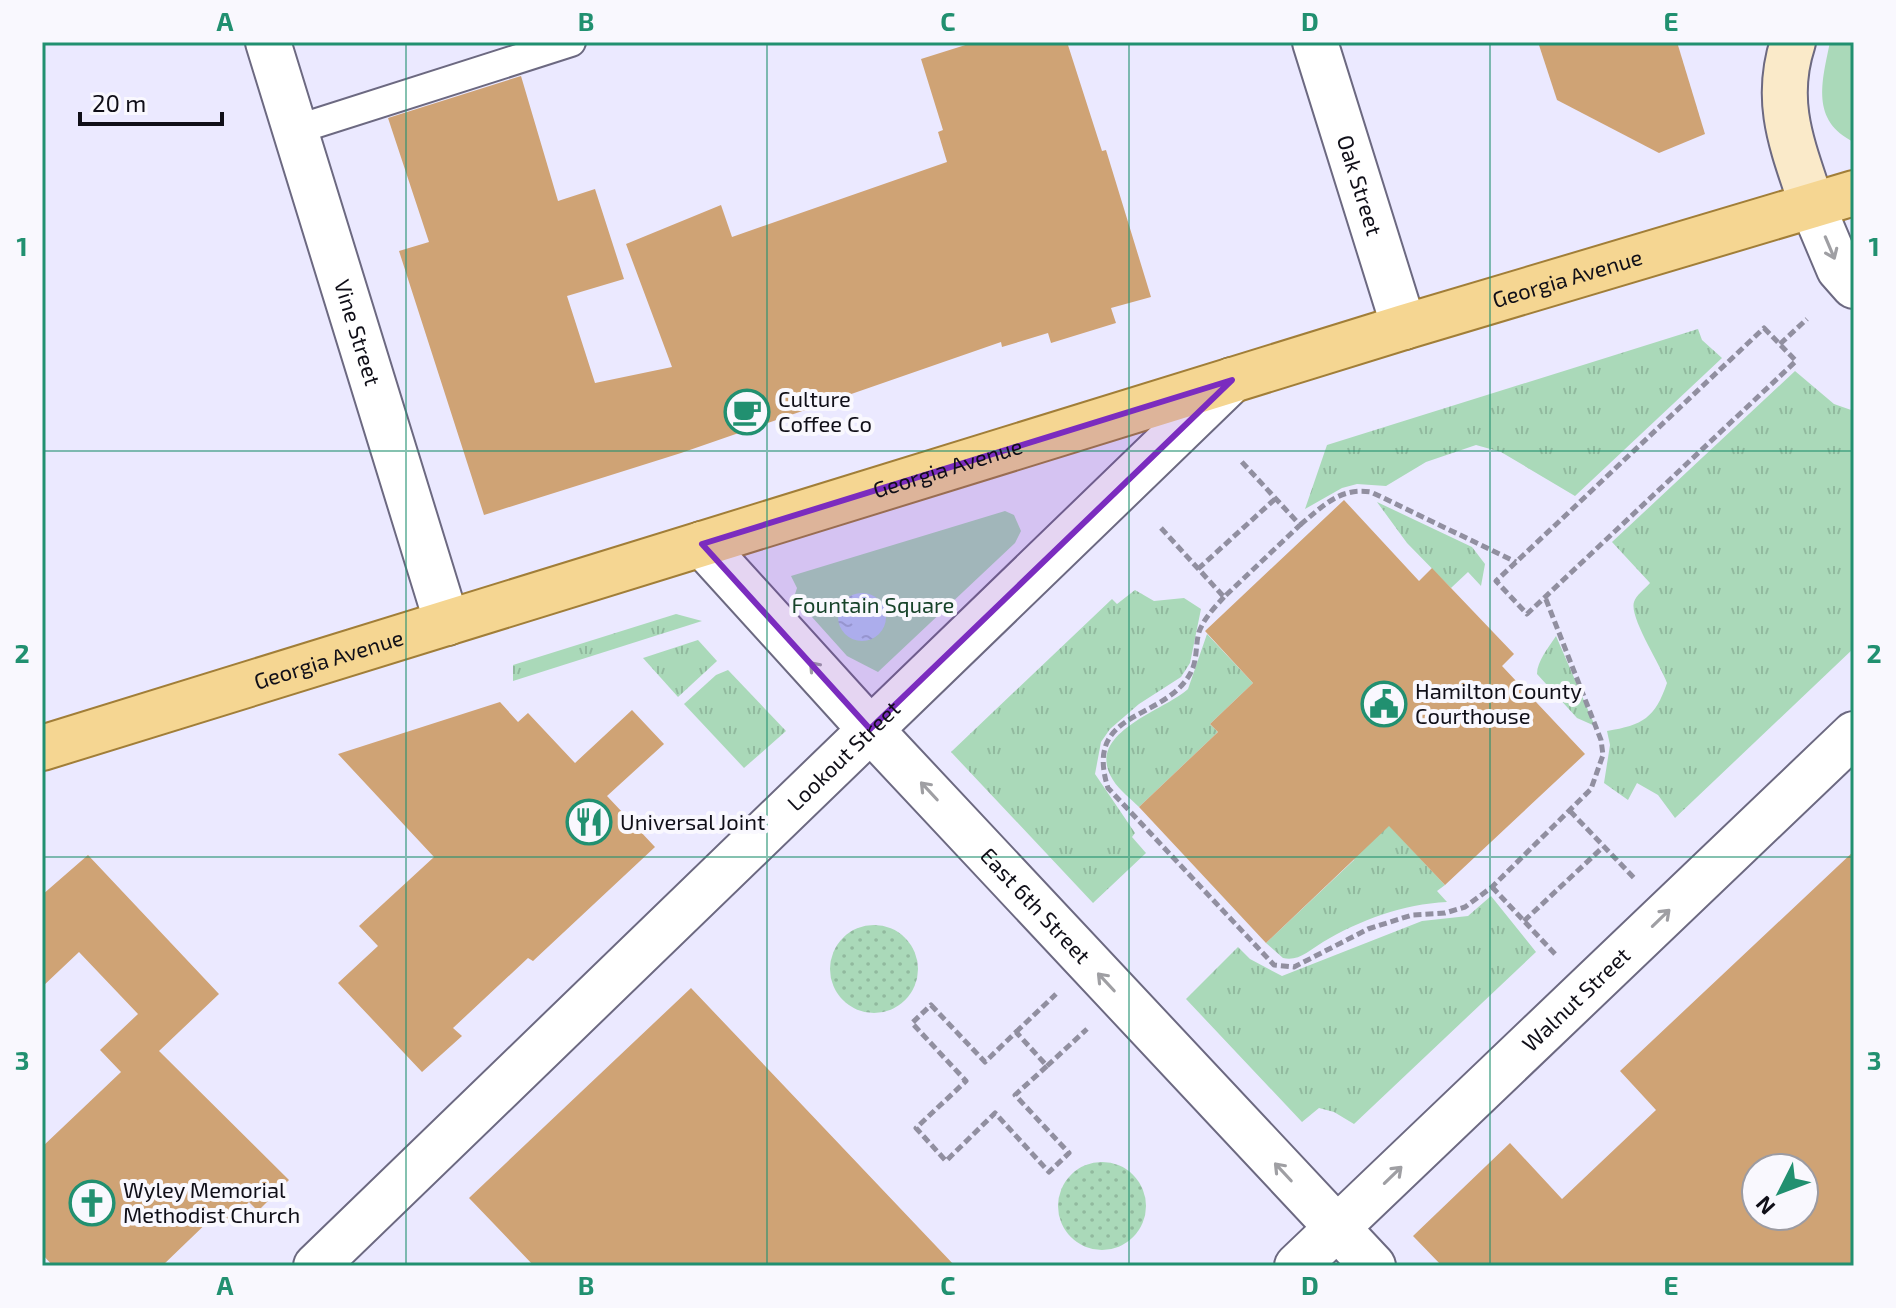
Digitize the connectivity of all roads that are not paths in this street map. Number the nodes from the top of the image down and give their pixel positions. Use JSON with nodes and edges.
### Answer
{"nodes":[{"id":1,"x":268,"y":42,"type":"edge"},
{"id":2,"x":571,"y":42,"type":"edge"},
{"id":3,"x":1315,"y":42,"type":"edge"},
{"id":4,"x":1793,"y":42,"type":"edge"},
{"id":5,"x":295,"y":130,"type":"junction"},
{"id":6,"x":1854,"y":193,"type":"edge"},
{"id":7,"x":1812,"y":205,"type":"junction"},
{"id":8,"x":1854,"y":286,"type":"edge"},
{"id":9,"x":1404,"y":327,"type":"junction"},
{"id":10,"x":1232,"y":380,"type":"junction"},
{"id":11,"x":702,"y":544,"type":"junction"},
{"id":12,"x":447,"y":623,"type":"junction"},
{"id":13,"x":870,"y":729,"type":"junction"},
{"id":14,"x":1854,"y":734,"type":"edge"},
{"id":15,"x":42,"y":748,"type":"edge"},
{"id":16,"x":1336,"y":1229,"type":"junction"},
{"id":17,"x":316,"y":1266,"type":"edge"},
{"id":18,"x":1297,"y":1266,"type":"edge"},
{"id":19,"x":1373,"y":1266,"type":"edge"}],
"edges":[{"from":1,"to":5,"type":"street","name":"Vine Street"},
{"from":2,"to":5,"type":"lane"},
{"from":3,"to":9,"type":"street","name":"Oak Street"},
{"from":4,"to":7,"type":"main road"},
{"from":5,"to":12,"type":"street","name":"Vine Street"},
{"from":6,"to":7,"type":"main road","name":"Georgia Avenue"},
{"from":7,"to":8,"type":"street","one_way":true},
{"from":7,"to":9,"type":"main road","name":"Georgia Avenue"},
{"from":9,"to":10,"type":"main road","name":"Georgia Avenue"},
{"from":10,"to":11,"type":"main road","name":"Georgia Avenue"},
{"from":10,"to":13,"type":"street","name":"Lookout Street"},
{"from":11,"to":12,"type":"main road","name":"Georgia Avenue"},
{"from":13,"to":11,"type":"street","name":"East 6th Street","one_way":true},
{"from":12,"to":15,"type":"main road","name":"Georgia Avenue"},
{"from":16,"to":13,"type":"street","name":"East 6th Street","one_way":true},
{"from":13,"to":17,"type":"street","name":"Lookout Street"},
{"from":16,"to":14,"type":"street","name":"Walnut Street","one_way":true},
{"from":16,"to":18,"type":"street","name":"Walnut Street"},
{"from":16,"to":19,"type":"street","name":"East 6th Street"}]}
